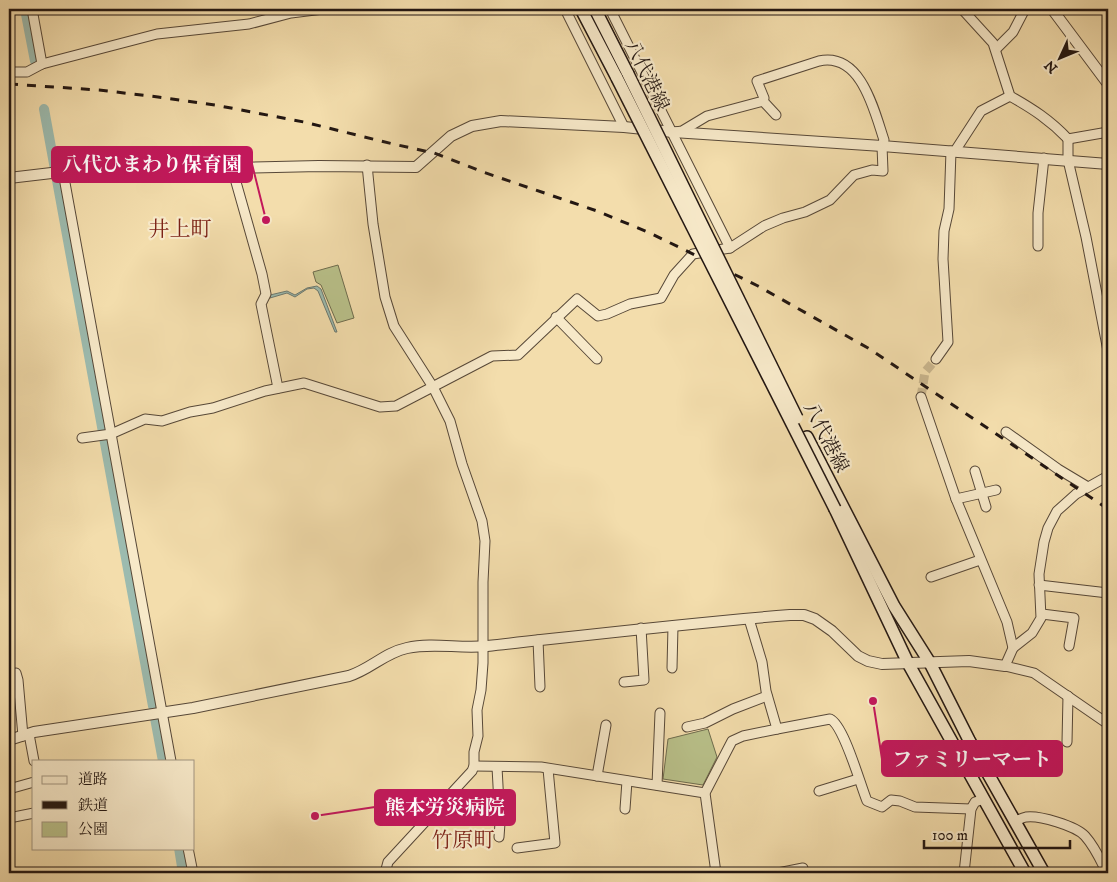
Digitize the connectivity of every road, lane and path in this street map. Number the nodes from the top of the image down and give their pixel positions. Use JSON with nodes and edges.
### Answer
{"nodes":[{"id":1,"x":32,"y":9,"type":"edge"},
{"id":2,"x":323,"y":9,"type":"edge"},
{"id":3,"x":565,"y":9,"type":"edge"},
{"id":4,"x":581,"y":9,"type":"edge"},
{"id":5,"x":595,"y":9,"type":"edge"},
{"id":6,"x":610,"y":9,"type":"edge"},
{"id":7,"x":962,"y":9,"type":"edge"},
{"id":8,"x":1025,"y":9,"type":"edge"},
{"id":9,"x":1052,"y":9,"type":"edge"},
{"id":10,"x":996,"y":49,"type":"junction"},
{"id":11,"x":42,"y":64,"type":"junction"},
{"id":12,"x":9,"y":72,"type":"edge"},
{"id":13,"x":622,"y":76,"type":"junction"},
{"id":14,"x":1108,"y":84,"type":"edge"},
{"id":15,"x":1010,"y":96,"type":"junction"},
{"id":16,"x":763,"y":101,"type":"junction"},
{"id":17,"x":776,"y":115,"type":"dead end"},
{"id":18,"x":624,"y":127,"type":"junction"},
{"id":19,"x":673,"y":132,"type":"junction"},
{"id":20,"x":1108,"y":132,"type":"edge"},
{"id":21,"x":1068,"y":139,"type":"junction"},
{"id":22,"x":882,"y":146,"type":"junction"},
{"id":23,"x":953,"y":151,"type":"junction"},
{"id":24,"x":1044,"y":158,"type":"junction"},
{"id":25,"x":1068,"y":160,"type":"junction"},
{"id":26,"x":1108,"y":164,"type":"edge"},
{"id":27,"x":367,"y":165,"type":"junction"},
{"id":28,"x":232,"y":168,"type":"junction"},
{"id":29,"x":62,"y":172,"type":"junction"},
{"id":30,"x":13,"y":178,"type":"edge"},
{"id":31,"x":1038,"y":246,"type":"dead end"},
{"id":32,"x":730,"y":248,"type":"junction"},
{"id":33,"x":556,"y":317,"type":"junction"},
{"id":34,"x":1108,"y":352,"type":"edge"},
{"id":35,"x":597,"y":359,"type":"dead end"},
{"id":36,"x":936,"y":359,"type":"tunnel mouth"},
{"id":37,"x":434,"y":387,"type":"junction"},
{"id":38,"x":278,"y":388,"type":"junction"},
{"id":39,"x":921,"y":397,"type":"tunnel mouth"},
{"id":40,"x":1006,"y":432,"type":"dead end"},
{"id":41,"x":111,"y":434,"type":"junction"},
{"id":42,"x":82,"y":438,"type":"dead end"},
{"id":43,"x":976,"y":471,"type":"dead end"},
{"id":44,"x":1108,"y":476,"type":"edge"},
{"id":45,"x":1088,"y":487,"type":"junction"},
{"id":46,"x":996,"y":490,"type":"dead end"},
{"id":47,"x":982,"y":493,"type":"junction"},
{"id":48,"x":956,"y":499,"type":"junction"},
{"id":49,"x":986,"y":507,"type":"dead end"},
{"id":50,"x":980,"y":560,"type":"junction"},
{"id":51,"x":931,"y":577,"type":"dead end"},
{"id":52,"x":1039,"y":585,"type":"junction"},
{"id":53,"x":1108,"y":593,"type":"edge"},
{"id":54,"x":1042,"y":614,"type":"junction"},
{"id":55,"x":749,"y":619,"type":"junction"},
{"id":56,"x":673,"y":626,"type":"junction"},
{"id":57,"x":642,"y":628,"type":"junction"},
{"id":58,"x":538,"y":640,"type":"junction"},
{"id":59,"x":1069,"y":646,"type":"dead end"},
{"id":60,"x":483,"y":647,"type":"junction"},
{"id":61,"x":1013,"y":648,"type":"junction"},
{"id":62,"x":908,"y":663,"type":"junction"},
{"id":63,"x":930,"y":664,"type":"junction"},
{"id":64,"x":1005,"y":666,"type":"junction"},
{"id":65,"x":672,"y":668,"type":"dead end"},
{"id":66,"x":9,"y":674,"type":"edge"},
{"id":67,"x":624,"y":682,"type":"dead end"},
{"id":68,"x":540,"y":687,"type":"dead end"},
{"id":69,"x":767,"y":696,"type":"junction"},
{"id":70,"x":1068,"y":696,"type":"junction"},
{"id":71,"x":162,"y":712,"type":"junction"},
{"id":72,"x":660,"y":713,"type":"dead end"},
{"id":73,"x":1108,"y":724,"type":"edge"},
{"id":74,"x":606,"y":725,"type":"dead end"},
{"id":75,"x":688,"y":727,"type":"dead end"},
{"id":76,"x":776,"y":728,"type":"junction"},
{"id":77,"x":26,"y":735,"type":"junction"},
{"id":78,"x":9,"y":740,"type":"edge"},
{"id":79,"x":1067,"y":742,"type":"dead end"},
{"id":80,"x":34,"y":760,"type":"edge"},
{"id":81,"x":171,"y":760,"type":"edge"},
{"id":82,"x":474,"y":766,"type":"junction"},
{"id":83,"x":497,"y":767,"type":"junction"},
{"id":84,"x":548,"y":769,"type":"junction"},
{"id":85,"x":597,"y":776,"type":"junction"},
{"id":86,"x":858,"y":779,"type":"junction"},
{"id":87,"x":626,"y":780,"type":"junction"},
{"id":88,"x":32,"y":783,"type":"edge"},
{"id":89,"x":657,"y":785,"type":"junction"},
{"id":90,"x":9,"y":789,"type":"edge"},
{"id":91,"x":819,"y":791,"type":"dead end"},
{"id":92,"x":705,"y":793,"type":"junction"},
{"id":93,"x":984,"y":799,"type":"junction"},
{"id":94,"x":625,"y":809,"type":"dead end"},
{"id":95,"x":971,"y":809,"type":"junction"},
{"id":96,"x":32,"y":813,"type":"edge"},
{"id":97,"x":9,"y":818,"type":"edge"},
{"id":98,"x":1014,"y":821,"type":"junction"},
{"id":99,"x":499,"y":837,"type":"dead end"},
{"id":100,"x":188,"y":850,"type":"edge"},
{"id":101,"x":521,"y":850,"type":"dead end"},
{"id":102,"x":1105,"y":859,"type":"edge"},
{"id":103,"x":803,"y":868,"type":"dead end"},
{"id":104,"x":193,"y":873,"type":"edge"},
{"id":105,"x":385,"y":873,"type":"edge"},
{"id":106,"x":716,"y":873,"type":"edge"},
{"id":107,"x":778,"y":873,"type":"edge"},
{"id":108,"x":964,"y":873,"type":"edge"},
{"id":109,"x":1026,"y":873,"type":"edge"},
{"id":110,"x":1044,"y":873,"type":"edge"},
{"id":111,"x":1107,"y":873,"type":"edge"}],
"edges":[{"from":1,"to":11,"type":"street"},
{"from":2,"to":11,"type":"street"},
{"from":3,"to":18,"type":"street"},
{"from":4,"to":13,"type":"main road","name":"八代港線"},
{"from":5,"to":13,"type":"main road","name":"八代港線"},
{"from":6,"to":19,"type":"street"},
{"from":7,"to":10,"type":"street"},
{"from":8,"to":10,"type":"street"},
{"from":9,"to":14,"type":"street"},
{"from":10,"to":15,"type":"street"},
{"from":11,"to":12,"type":"street"},
{"from":13,"to":62,"type":"main road","name":"八代港線","bridge":true},
{"from":13,"to":63,"type":"main road","name":"八代港線","bridge":true},
{"from":15,"to":21,"type":"street"},
{"from":15,"to":23,"type":"street"},
{"from":16,"to":17,"type":"street"},
{"from":16,"to":19,"type":"street"},
{"from":16,"to":22,"type":"street"},
{"from":18,"to":19,"type":"street"},
{"from":18,"to":27,"type":"street"},
{"from":19,"to":22,"type":"street"},
{"from":19,"to":32,"type":"street"},
{"from":20,"to":21,"type":"street"},
{"from":21,"to":25,"type":"street"},
{"from":22,"to":23,"type":"street"},
{"from":22,"to":32,"type":"street"},
{"from":23,"to":24,"type":"street"},
{"from":23,"to":36,"type":"street"},
{"from":24,"to":25,"type":"street"},
{"from":24,"to":31,"type":"street"},
{"from":25,"to":26,"type":"street"},
{"from":25,"to":34,"type":"street"},
{"from":27,"to":28,"type":"street"},
{"from":27,"to":37,"type":"street"},
{"from":28,"to":29,"type":"street"},
{"from":28,"to":38,"type":"street"},
{"from":29,"to":30,"type":"street"},
{"from":29,"to":41,"type":"street"},
{"from":32,"to":33,"type":"street"},
{"from":33,"to":35,"type":"street"},
{"from":33,"to":37,"type":"street"},
{"from":37,"to":38,"type":"street"},
{"from":37,"to":60,"type":"street"},
{"from":38,"to":41,"type":"street"},
{"from":39,"to":48,"type":"street"},
{"from":40,"to":45,"type":"street"},
{"from":41,"to":42,"type":"street"},
{"from":41,"to":71,"type":"street"},
{"from":43,"to":47,"type":"street"},
{"from":44,"to":45,"type":"street"},
{"from":45,"to":52,"type":"street"},
{"from":46,"to":47,"type":"street"},
{"from":47,"to":48,"type":"street"},
{"from":47,"to":49,"type":"street"},
{"from":48,"to":50,"type":"street"},
{"from":50,"to":51,"type":"street"},
{"from":50,"to":61,"type":"street"},
{"from":52,"to":53,"type":"street"},
{"from":52,"to":54,"type":"street"},
{"from":54,"to":59,"type":"street"},
{"from":54,"to":61,"type":"street"},
{"from":55,"to":56,"type":"street"},
{"from":55,"to":62,"type":"street"},
{"from":55,"to":69,"type":"street"},
{"from":56,"to":57,"type":"street"},
{"from":56,"to":65,"type":"street"},
{"from":57,"to":58,"type":"street"},
{"from":57,"to":67,"type":"street"},
{"from":58,"to":60,"type":"street"},
{"from":58,"to":68,"type":"street"},
{"from":60,"to":71,"type":"street"},
{"from":60,"to":82,"type":"street"},
{"from":61,"to":64,"type":"street"},
{"from":62,"to":63,"type":"street"},
{"from":62,"to":93,"type":"main road","name":"八代港線"},
{"from":63,"to":64,"type":"street"},
{"from":63,"to":98,"type":"main road","name":"八代港線"},
{"from":64,"to":70,"type":"street"},
{"from":66,"to":77,"type":"street"},
{"from":69,"to":75,"type":"street"},
{"from":69,"to":76,"type":"street"},
{"from":70,"to":73,"type":"street"},
{"from":70,"to":79,"type":"street"},
{"from":71,"to":77,"type":"street"},
{"from":71,"to":81,"type":"street"},
{"from":72,"to":89,"type":"street"},
{"from":74,"to":85,"type":"street"},
{"from":76,"to":86,"type":"street"},
{"from":76,"to":92,"type":"street"},
{"from":77,"to":78,"type":"street"},
{"from":77,"to":80,"type":"street"},
{"from":82,"to":83,"type":"street"},
{"from":82,"to":105,"type":"street"},
{"from":83,"to":84,"type":"street"},
{"from":83,"to":99,"type":"street"},
{"from":84,"to":85,"type":"street"},
{"from":84,"to":101,"type":"street"},
{"from":85,"to":87,"type":"street"},
{"from":86,"to":91,"type":"street"},
{"from":86,"to":95,"type":"street"},
{"from":87,"to":89,"type":"street"},
{"from":87,"to":94,"type":"street"},
{"from":88,"to":90,"type":"street"},
{"from":89,"to":92,"type":"street"},
{"from":92,"to":106,"type":"street"},
{"from":93,"to":95,"type":"street"},
{"from":93,"to":109,"type":"main road","name":"八代港線"},
{"from":95,"to":108,"type":"street"},
{"from":96,"to":97,"type":"street"},
{"from":98,"to":102,"type":"street"},
{"from":98,"to":110,"type":"main road","name":"八代港線"},
{"from":100,"to":104,"type":"street"},
{"from":102,"to":111,"type":"street"},
{"from":103,"to":107,"type":"street"}]}
